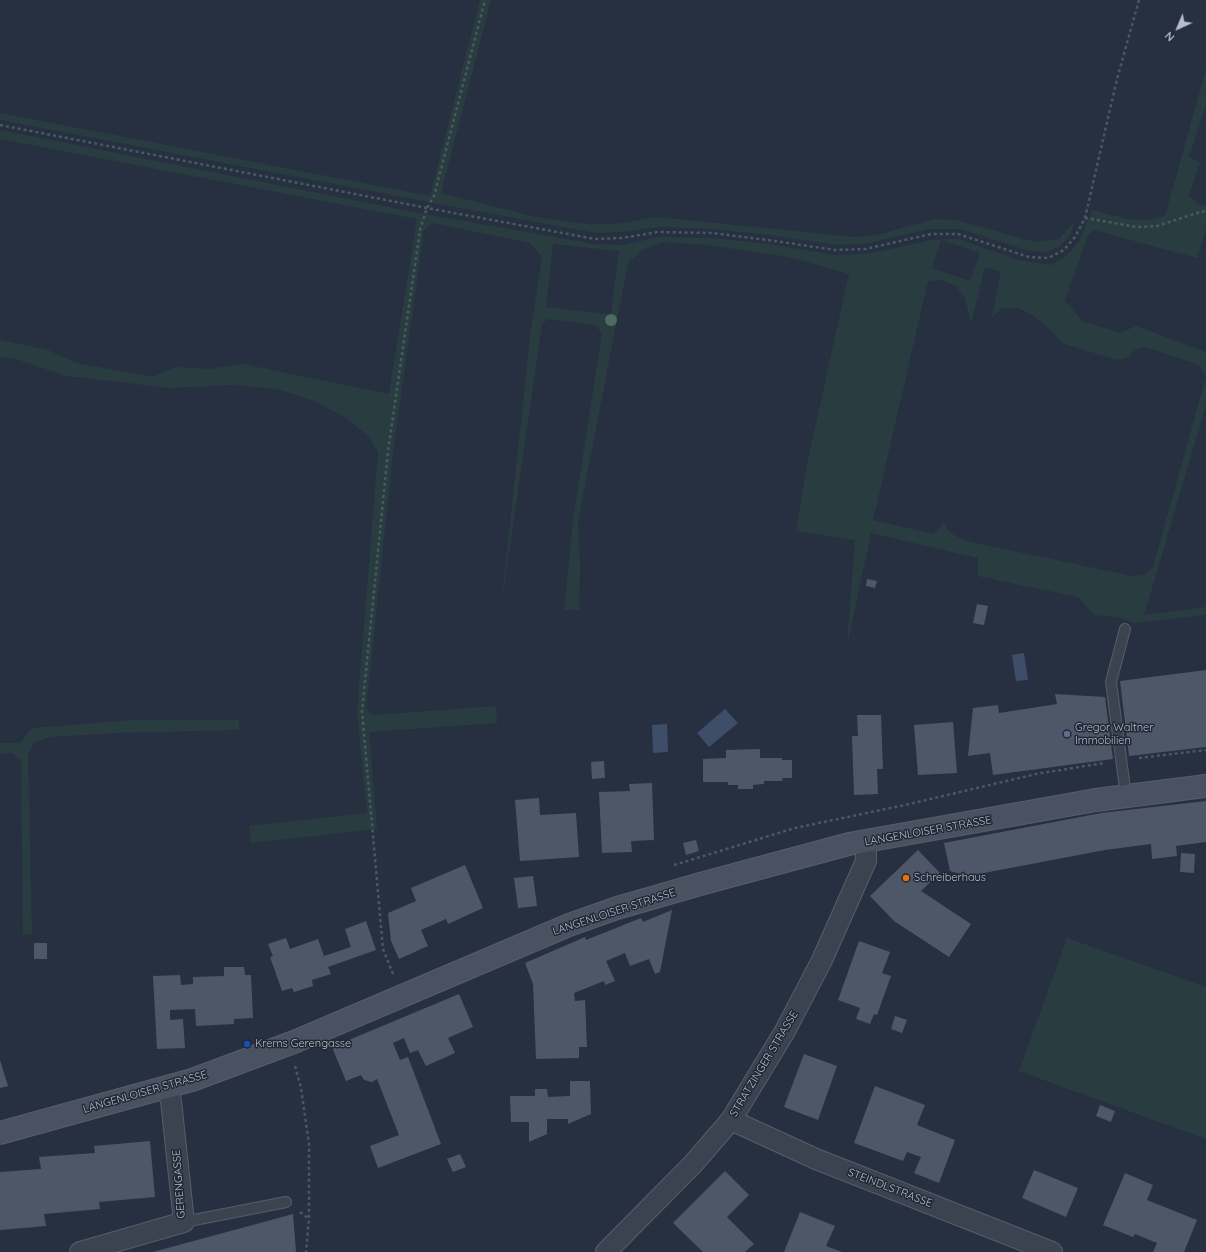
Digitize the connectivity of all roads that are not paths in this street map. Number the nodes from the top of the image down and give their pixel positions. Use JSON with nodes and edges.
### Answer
{"nodes":[{"id":1,"x":1125,"y":629,"type":"dead end"},
{"id":2,"x":1206,"y":786,"type":"edge"},
{"id":3,"x":1126,"y":796,"type":"junction"},
{"id":4,"x":866,"y":842,"type":"junction"},
{"id":5,"x":167,"y":1088,"type":"junction"},
{"id":6,"x":731,"y":1120,"type":"junction"},
{"id":7,"x":0,"y":1132,"type":"edge"},
{"id":8,"x":286,"y":1202,"type":"dead end"},
{"id":9,"x":184,"y":1222,"type":"junction"},
{"id":10,"x":80,"y":1252,"type":"edge"},
{"id":11,"x":606,"y":1252,"type":"edge"},
{"id":12,"x":1052,"y":1252,"type":"edge"}],
"edges":[{"from":1,"to":3,"type":"lane"},
{"from":2,"to":3,"type":"street","name":"LANGENLOISER STRASSE"},
{"from":3,"to":4,"type":"street","name":"LANGENLOISER STRASSE"},
{"from":4,"to":5,"type":"street","name":"LANGENLOISER STRASSE"},
{"from":4,"to":6,"type":"street","name":"STRATZINGER STRASSE"},
{"from":5,"to":7,"type":"street","name":"LANGENLOISER STRASSE"},
{"from":5,"to":9,"type":"street","name":"GERENGASSE"},
{"from":6,"to":11,"type":"street","name":"STRATZINGER STRASSE"},
{"from":6,"to":12,"type":"street","name":"STEINDLSTRASSE"},
{"from":8,"to":9,"type":"lane"},
{"from":9,"to":10,"type":"street","name":"GERENGASSE"}]}
